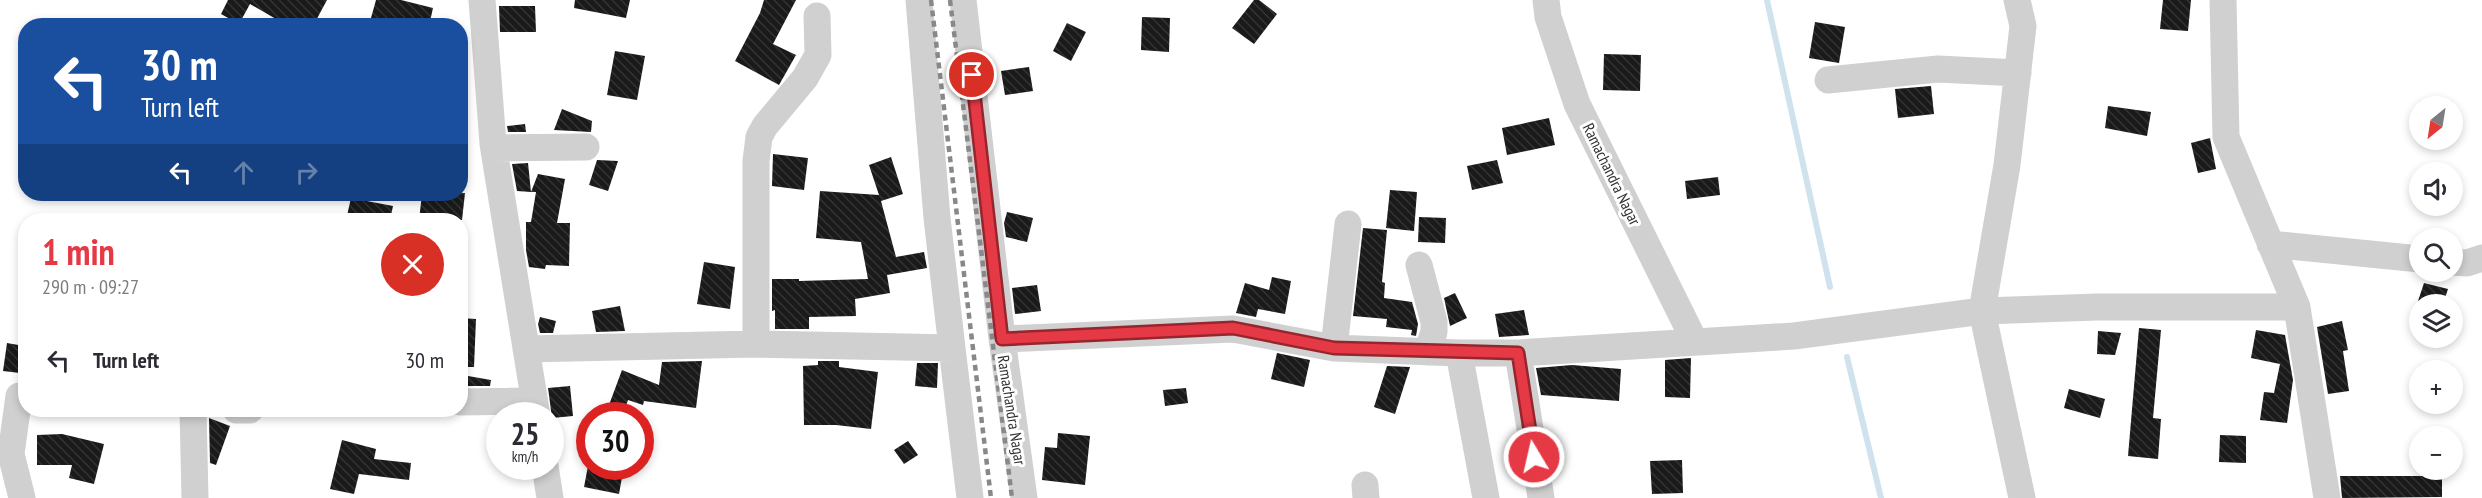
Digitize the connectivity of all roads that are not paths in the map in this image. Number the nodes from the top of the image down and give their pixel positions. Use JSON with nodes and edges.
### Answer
{"nodes":[{"id":1,"x":479,"y":0,"type":"edge"},
{"id":2,"x":919,"y":0,"type":"edge"},
{"id":3,"x":963,"y":0,"type":"edge"},
{"id":4,"x":1546,"y":0,"type":"edge"},
{"id":5,"x":2017,"y":0,"type":"edge"},
{"id":6,"x":2223,"y":0,"type":"edge"},
{"id":7,"x":817,"y":16,"type":"dead end"},
{"id":8,"x":2018,"y":72,"type":"junction"},
{"id":9,"x":1828,"y":80,"type":"dead end"},
{"id":10,"x":586,"y":147,"type":"dead end"},
{"id":11,"x":494,"y":148,"type":"junction"},
{"id":12,"x":1348,"y":224,"type":"dead end"},
{"id":13,"x":2270,"y":244,"type":"junction"},
{"id":14,"x":2409,"y":258,"type":"edge"},
{"id":15,"x":2482,"y":258,"type":"edge"},
{"id":16,"x":2463,"y":263,"type":"edge"},
{"id":17,"x":1419,"y":266,"type":"dead end"},
{"id":18,"x":2297,"y":307,"type":"junction"},
{"id":19,"x":1982,"y":311,"type":"junction"},
{"id":20,"x":1002,"y":339,"type":"junction"},
{"id":21,"x":1695,"y":342,"type":"junction"},
{"id":22,"x":756,"y":344,"type":"junction"},
{"id":23,"x":952,"y":348,"type":"junction"},
{"id":24,"x":1334,"y":348,"type":"junction"},
{"id":25,"x":526,"y":349,"type":"junction"},
{"id":26,"x":1427,"y":352,"type":"junction"},
{"id":27,"x":1459,"y":353,"type":"junction"},
{"id":28,"x":1518,"y":353,"type":"junction"},
{"id":29,"x":15,"y":395,"type":"edge"},
{"id":30,"x":535,"y":402,"type":"edge"},
{"id":31,"x":468,"y":403,"type":"edge"},
{"id":32,"x":486,"y":404,"type":"edge"},
{"id":33,"x":194,"y":417,"type":"edge"},
{"id":34,"x":547,"y":480,"type":"edge"},
{"id":35,"x":22,"y":498,"type":"edge"},
{"id":36,"x":195,"y":498,"type":"edge"},
{"id":37,"x":550,"y":498,"type":"edge"},
{"id":38,"x":970,"y":498,"type":"edge"},
{"id":39,"x":1024,"y":498,"type":"edge"},
{"id":40,"x":1486,"y":498,"type":"edge"},
{"id":41,"x":1541,"y":498,"type":"edge"},
{"id":42,"x":2022,"y":498,"type":"edge"},
{"id":43,"x":2327,"y":498,"type":"edge"}],
"edges":[{"from":1,"to":11,"type":"street"},
{"from":2,"to":23,"type":"street"},
{"from":3,"to":20,"type":"street","name":"Ramachandra Nagar"},
{"from":4,"to":21,"type":"street","name":"Ramachandra Nagar"},
{"from":5,"to":8,"type":"street"},
{"from":6,"to":13,"type":"street"},
{"from":7,"to":22,"type":"street"},
{"from":8,"to":9,"type":"street"},
{"from":8,"to":19,"type":"street"},
{"from":10,"to":11,"type":"street"},
{"from":11,"to":25,"type":"street"},
{"from":12,"to":24,"type":"street"},
{"from":13,"to":14,"type":"street"},
{"from":13,"to":18,"type":"street"},
{"from":15,"to":16,"type":"street"},
{"from":17,"to":26,"type":"street"},
{"from":18,"to":19,"type":"street"},
{"from":18,"to":43,"type":"street"},
{"from":19,"to":21,"type":"street"},
{"from":19,"to":42,"type":"street"},
{"from":20,"to":24,"type":"street"},
{"from":20,"to":39,"type":"street","name":"Ramachandra Nagar"},
{"from":21,"to":28,"type":"street"},
{"from":22,"to":23,"type":"street"},
{"from":22,"to":25,"type":"street"},
{"from":23,"to":38,"type":"street"},
{"from":24,"to":26,"type":"street"},
{"from":25,"to":30,"type":"street"},
{"from":26,"to":27,"type":"street"},
{"from":27,"to":28,"type":"street"},
{"from":27,"to":40,"type":"street"},
{"from":28,"to":41,"type":"street"},
{"from":29,"to":35,"type":"street"},
{"from":31,"to":32,"type":"street"},
{"from":33,"to":36,"type":"street"},
{"from":34,"to":37,"type":"street"}]}
